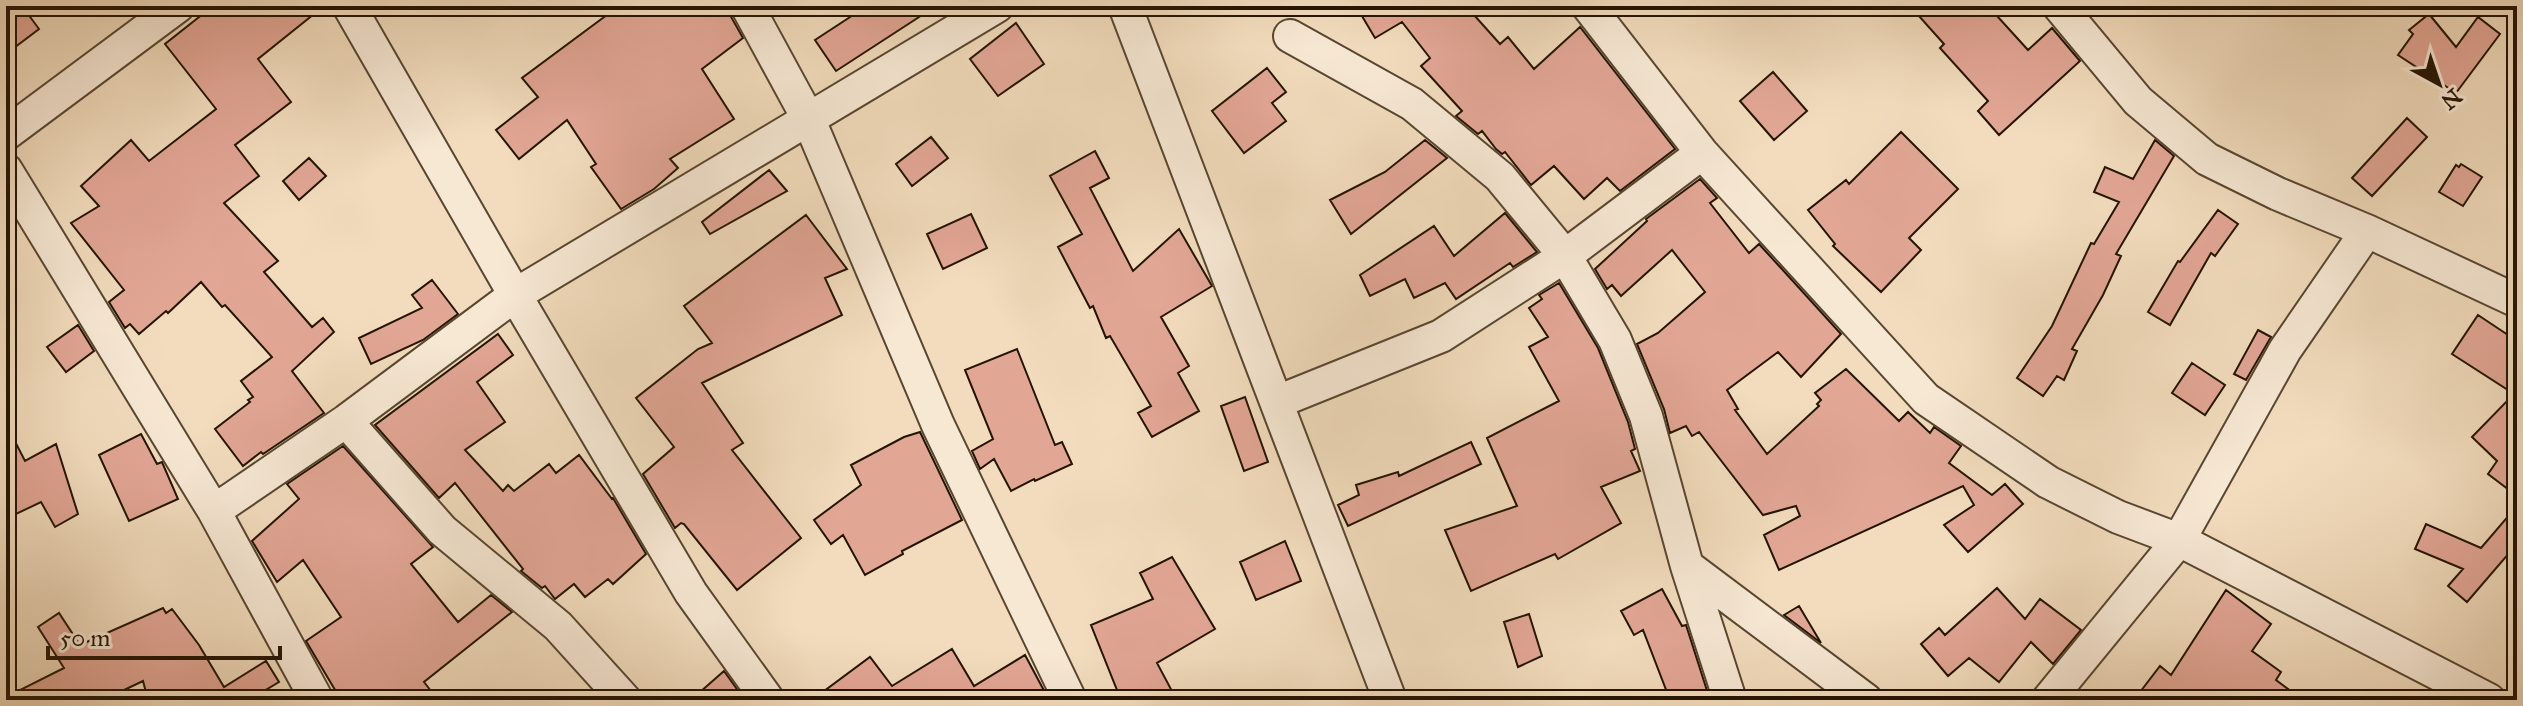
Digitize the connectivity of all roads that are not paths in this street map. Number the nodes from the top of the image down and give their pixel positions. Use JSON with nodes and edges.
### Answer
{"nodes":[{"id":1,"x":178,"y":6,"type":"edge"},
{"id":2,"x":349,"y":6,"type":"edge"},
{"id":3,"x":747,"y":6,"type":"edge"},
{"id":4,"x":997,"y":6,"type":"edge"},
{"id":5,"x":1125,"y":6,"type":"edge"},
{"id":6,"x":1588,"y":6,"type":"edge"},
{"id":7,"x":2059,"y":6,"type":"edge"},
{"id":8,"x":1290,"y":36,"type":"dead end"},
{"id":9,"x":809,"y":120,"type":"junction"},
{"id":10,"x":6,"y":134,"type":"edge"},
{"id":11,"x":1702,"y":153,"type":"junction"},
{"id":12,"x":6,"y":170,"type":"edge"},
{"id":13,"x":2367,"y":231,"type":"junction"},
{"id":14,"x":1565,"y":256,"type":"junction"},
{"id":15,"x":515,"y":295,"type":"junction"},
{"id":16,"x":2517,"y":301,"type":"edge"},
{"id":17,"x":1277,"y":402,"type":"junction"},
{"id":18,"x":346,"y":421,"type":"junction"},
{"id":19,"x":214,"y":511,"type":"junction"},
{"id":20,"x":2179,"y":540,"type":"junction"},
{"id":21,"x":1687,"y":566,"type":"junction"},
{"id":22,"x":317,"y":700,"type":"edge"},
{"id":23,"x":625,"y":700,"type":"edge"},
{"id":24,"x":768,"y":700,"type":"edge"},
{"id":25,"x":1070,"y":700,"type":"edge"},
{"id":26,"x":1390,"y":700,"type":"edge"},
{"id":27,"x":1730,"y":700,"type":"edge"},
{"id":28,"x":1866,"y":700,"type":"edge"},
{"id":29,"x":2048,"y":700,"type":"edge"},
{"id":30,"x":2489,"y":700,"type":"edge"}],
"edges":[{"from":1,"to":10,"type":"street"},
{"from":2,"to":15,"type":"street"},
{"from":3,"to":9,"type":"street"},
{"from":4,"to":9,"type":"street"},
{"from":5,"to":17,"type":"street"},
{"from":6,"to":11,"type":"street"},
{"from":7,"to":13,"type":"street"},
{"from":8,"to":14,"type":"street"},
{"from":9,"to":15,"type":"street"},
{"from":9,"to":25,"type":"street"},
{"from":11,"to":14,"type":"street"},
{"from":11,"to":20,"type":"street"},
{"from":12,"to":19,"type":"street"},
{"from":13,"to":16,"type":"street"},
{"from":13,"to":20,"type":"street"},
{"from":14,"to":17,"type":"street"},
{"from":14,"to":21,"type":"street"},
{"from":15,"to":18,"type":"street"},
{"from":15,"to":24,"type":"street"},
{"from":17,"to":26,"type":"street"},
{"from":18,"to":19,"type":"street"},
{"from":18,"to":23,"type":"street"},
{"from":19,"to":22,"type":"street"},
{"from":20,"to":29,"type":"street"},
{"from":20,"to":30,"type":"street"},
{"from":21,"to":27,"type":"street"},
{"from":21,"to":28,"type":"street"}]}
